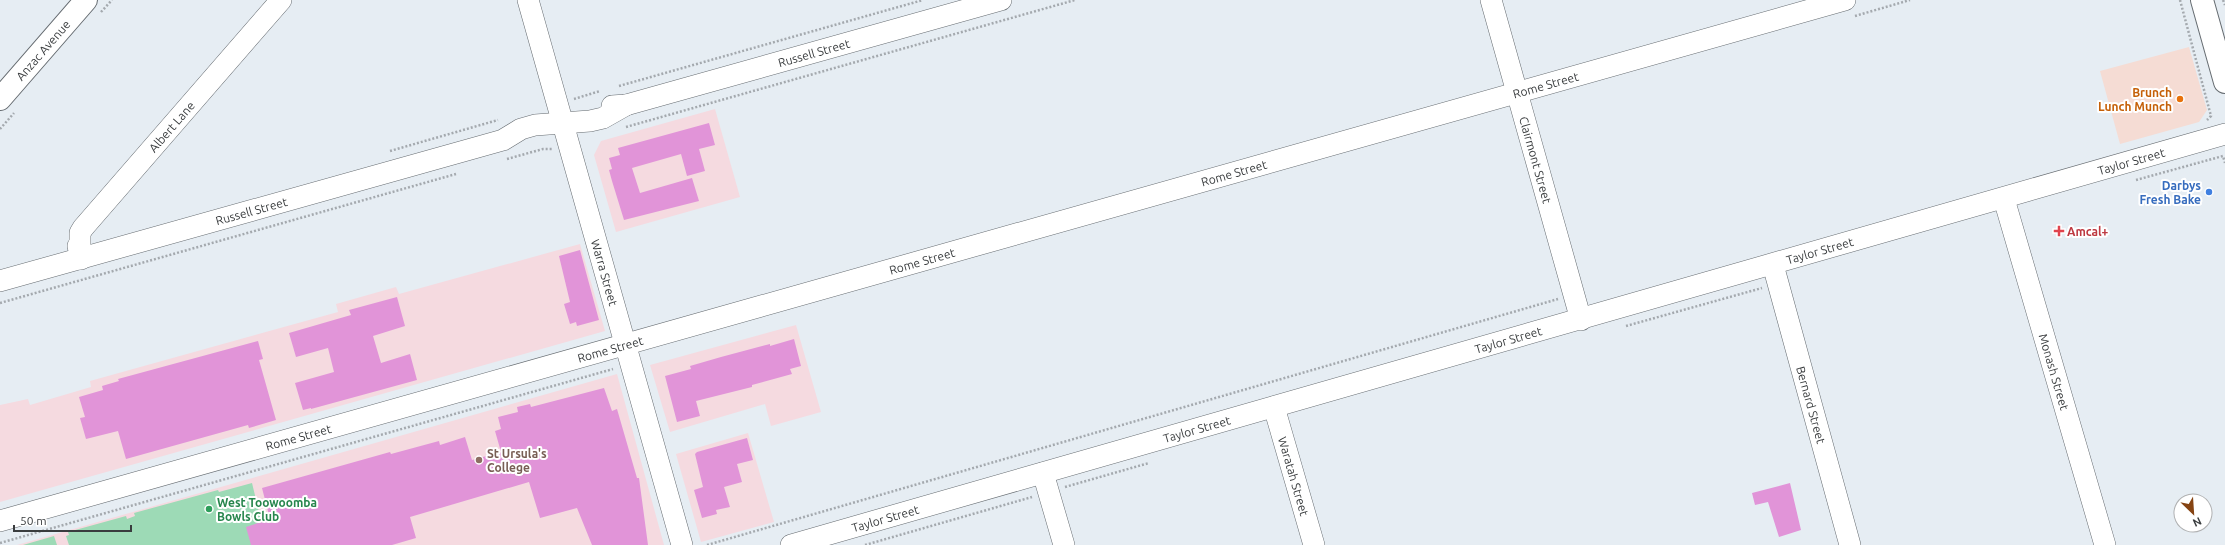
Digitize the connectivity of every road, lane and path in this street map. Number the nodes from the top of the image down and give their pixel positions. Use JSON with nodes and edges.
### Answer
{"nodes":[{"id":1,"x":86,"y":0,"type":"edge"},
{"id":2,"x":281,"y":0,"type":"edge"},
{"id":3,"x":528,"y":0,"type":"edge"},
{"id":4,"x":922,"y":0,"type":"edge"},
{"id":5,"x":1001,"y":0,"type":"edge"},
{"id":6,"x":1075,"y":0,"type":"edge"},
{"id":7,"x":1491,"y":0,"type":"edge"},
{"id":8,"x":1844,"y":0,"type":"edge"},
{"id":9,"x":2180,"y":0,"type":"edge"},
{"id":10,"x":2202,"y":0,"type":"edge"},
{"id":11,"x":2224,"y":0,"type":"edge"},
{"id":12,"x":2225,"y":5,"type":"edge"},
{"id":13,"x":2225,"y":82,"type":"edge"},
{"id":14,"x":615,"y":87,"type":"dead end"},
{"id":15,"x":607,"y":90,"type":"dead end"},
{"id":16,"x":1517,"y":93,"type":"junction"},
{"id":17,"x":0,"y":99,"type":"edge"},
{"id":18,"x":568,"y":100,"type":"dead end"},
{"id":19,"x":2212,"y":116,"type":"dead end"},
{"id":20,"x":563,"y":123,"type":"junction"},
{"id":21,"x":619,"y":129,"type":"dead end"},
{"id":22,"x":2225,"y":134,"type":"edge"},
{"id":23,"x":568,"y":144,"type":"junction"},
{"id":24,"x":504,"y":150,"type":"junction"},
{"id":25,"x":2223,"y":156,"type":"dead end"},
{"id":26,"x":2225,"y":163,"type":"edge"},
{"id":27,"x":460,"y":173,"type":"dead end"},
{"id":28,"x":2004,"y":199,"type":"junction"},
{"id":29,"x":81,"y":258,"type":"junction"},
{"id":30,"x":1776,"y":274,"type":"junction"},
{"id":31,"x":0,"y":281,"type":"edge"},
{"id":32,"x":1574,"y":296,"type":"junction"},
{"id":33,"x":0,"y":303,"type":"edge"},
{"id":34,"x":1581,"y":320,"type":"junction"},
{"id":35,"x":1625,"y":326,"type":"dead end"},
{"id":36,"x":628,"y":353,"type":"junction"},
{"id":37,"x":1274,"y":406,"type":"junction"},
{"id":38,"x":1152,"y":462,"type":"dead end"},
{"id":39,"x":1046,"y":483,"type":"junction"},
{"id":40,"x":0,"y":521,"type":"edge"},
{"id":41,"x":0,"y":543,"type":"edge"},
{"id":42,"x":682,"y":545,"type":"edge"},
{"id":43,"x":707,"y":545,"type":"edge"},
{"id":44,"x":791,"y":545,"type":"edge"},
{"id":45,"x":865,"y":545,"type":"edge"},
{"id":46,"x":1064,"y":545,"type":"edge"},
{"id":47,"x":1314,"y":545,"type":"edge"},
{"id":48,"x":1850,"y":545,"type":"edge"},
{"id":49,"x":2105,"y":545,"type":"edge"}],
"edges":[{"from":1,"to":17,"type":"main road","name":"Anzac Avenue"},
{"from":2,"to":29,"type":"street","name":"Albert Lane"},
{"from":3,"to":20,"type":"street","name":"Warra Street"},
{"from":4,"to":14,"type":"path"},
{"from":5,"to":20,"type":"street","name":"Russell Street"},
{"from":6,"to":21,"type":"path"},
{"from":7,"to":16,"type":"street","name":"Clairmont Street"},
{"from":8,"to":16,"type":"street","name":"Rome Street"},
{"from":9,"to":19,"type":"path"},
{"from":10,"to":13,"type":"main road"},
{"from":11,"to":12,"type":"path"},
{"from":15,"to":18,"type":"path"},
{"from":16,"to":32,"type":"street","name":"Clairmont Street"},
{"from":16,"to":36,"type":"street","name":"Rome Street"},
{"from":20,"to":23,"type":"street","name":"Warra Street"},
{"from":20,"to":24,"type":"street","name":"Russell Street"},
{"from":22,"to":28,"type":"street","name":"Taylor Street"},
{"from":23,"to":24,"type":"path"},
{"from":23,"to":36,"type":"street","name":"Warra Street"},
{"from":24,"to":29,"type":"street","name":"Russell Street"},
{"from":25,"to":26,"type":"path"},
{"from":27,"to":33,"type":"path"},
{"from":28,"to":30,"type":"street","name":"Taylor Street"},
{"from":28,"to":49,"type":"street","name":"Monash Street"},
{"from":29,"to":31,"type":"street","name":"Russell Street"},
{"from":30,"to":34,"type":"street","name":"Taylor Street"},
{"from":30,"to":35,"type":"path"},
{"from":30,"to":48,"type":"street","name":"Bernard Street"},
{"from":32,"to":34,"type":"street","name":"Clairmont Street"},
{"from":32,"to":43,"type":"path"},
{"from":34,"to":37,"type":"street","name":"Taylor Street"},
{"from":36,"to":40,"type":"street","name":"Rome Street"},
{"from":36,"to":41,"type":"path"},
{"from":36,"to":42,"type":"street","name":"Warra Street"},
{"from":37,"to":39,"type":"street","name":"Taylor Street"},
{"from":37,"to":47,"type":"street","name":"Waratah Street"},
{"from":38,"to":39,"type":"path"},
{"from":39,"to":44,"type":"street","name":"Taylor Street"},
{"from":39,"to":45,"type":"path"},
{"from":39,"to":46,"type":"street"}]}
